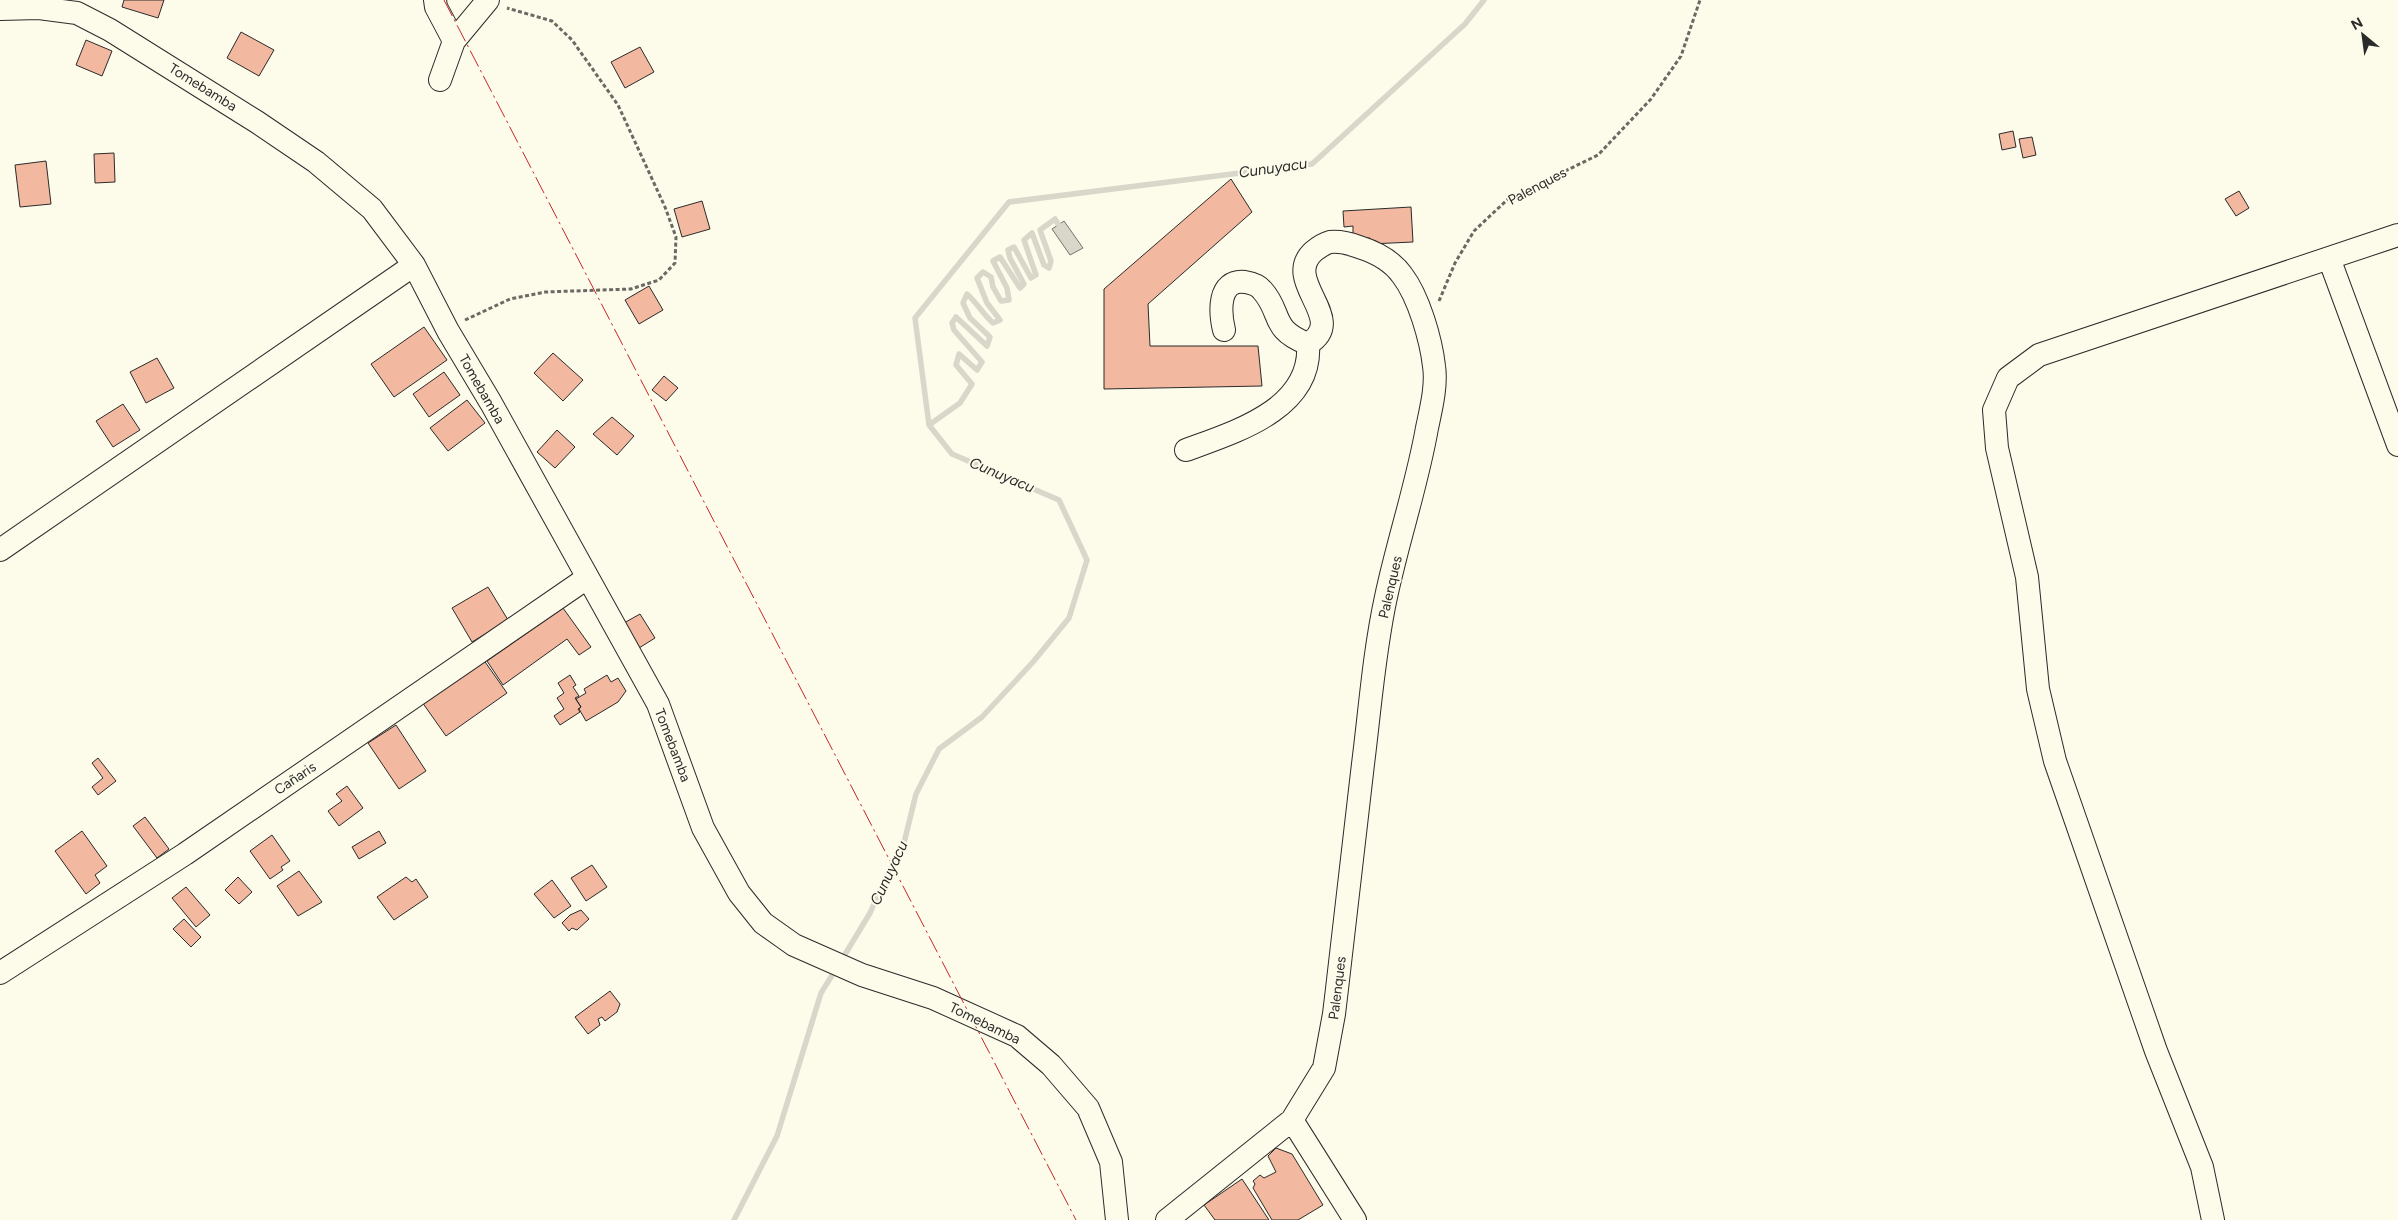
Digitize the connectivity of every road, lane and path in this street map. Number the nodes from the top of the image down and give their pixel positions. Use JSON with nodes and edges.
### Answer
{"nodes":[{"id":1,"x":435,"y":0,"type":"edge"},
{"id":2,"x":1700,"y":0,"type":"edge"},
{"id":3,"x":487,"y":1,"type":"edge"},
{"id":4,"x":0,"y":8,"type":"edge"},
{"id":5,"x":454,"y":41,"type":"junction"},
{"id":6,"x":440,"y":80,"type":"dead end"},
{"id":7,"x":2398,"y":235,"type":"edge"},
{"id":8,"x":2328,"y":258,"type":"junction"},
{"id":9,"x":414,"y":265,"type":"junction"},
{"id":10,"x":1224,"y":330,"type":"dead end"},
{"id":11,"x":448,"y":331,"type":"junction"},
{"id":12,"x":1427,"y":332,"type":"junction"},
{"id":13,"x":1308,"y":344,"type":"junction"},
{"id":14,"x":2398,"y":445,"type":"edge"},
{"id":15,"x":1186,"y":450,"type":"dead end"},
{"id":16,"x":0,"y":550,"type":"edge"},
{"id":17,"x":587,"y":578,"type":"junction"},
{"id":18,"x":0,"y":973,"type":"edge"},
{"id":19,"x":1292,"y":1120,"type":"junction"},
{"id":20,"x":1117,"y":1220,"type":"edge"},
{"id":21,"x":1167,"y":1220,"type":"edge"},
{"id":22,"x":1355,"y":1220,"type":"edge"},
{"id":23,"x":2213,"y":1220,"type":"edge"}],
"edges":[{"from":1,"to":5,"type":"street"},
{"from":2,"to":12,"type":"path","name":"Palenques"},
{"from":3,"to":5,"type":"street"},
{"from":3,"to":11,"type":"path"},
{"from":4,"to":9,"type":"street","name":"Tomebamba"},
{"from":5,"to":6,"type":"street"},
{"from":7,"to":8,"type":"street"},
{"from":8,"to":14,"type":"street"},
{"from":8,"to":23,"type":"street"},
{"from":9,"to":11,"type":"street","name":"Tomebamba"},
{"from":9,"to":16,"type":"street"},
{"from":10,"to":13,"type":"street"},
{"from":11,"to":17,"type":"street","name":"Tomebamba"},
{"from":12,"to":13,"type":"street"},
{"from":12,"to":19,"type":"street","name":"Palenques"},
{"from":13,"to":15,"type":"street"},
{"from":17,"to":18,"type":"street","name":"Cañaris"},
{"from":17,"to":20,"type":"street","name":"Tomebamba"},
{"from":19,"to":21,"type":"street","name":"Palenques"},
{"from":19,"to":22,"type":"street"}]}
